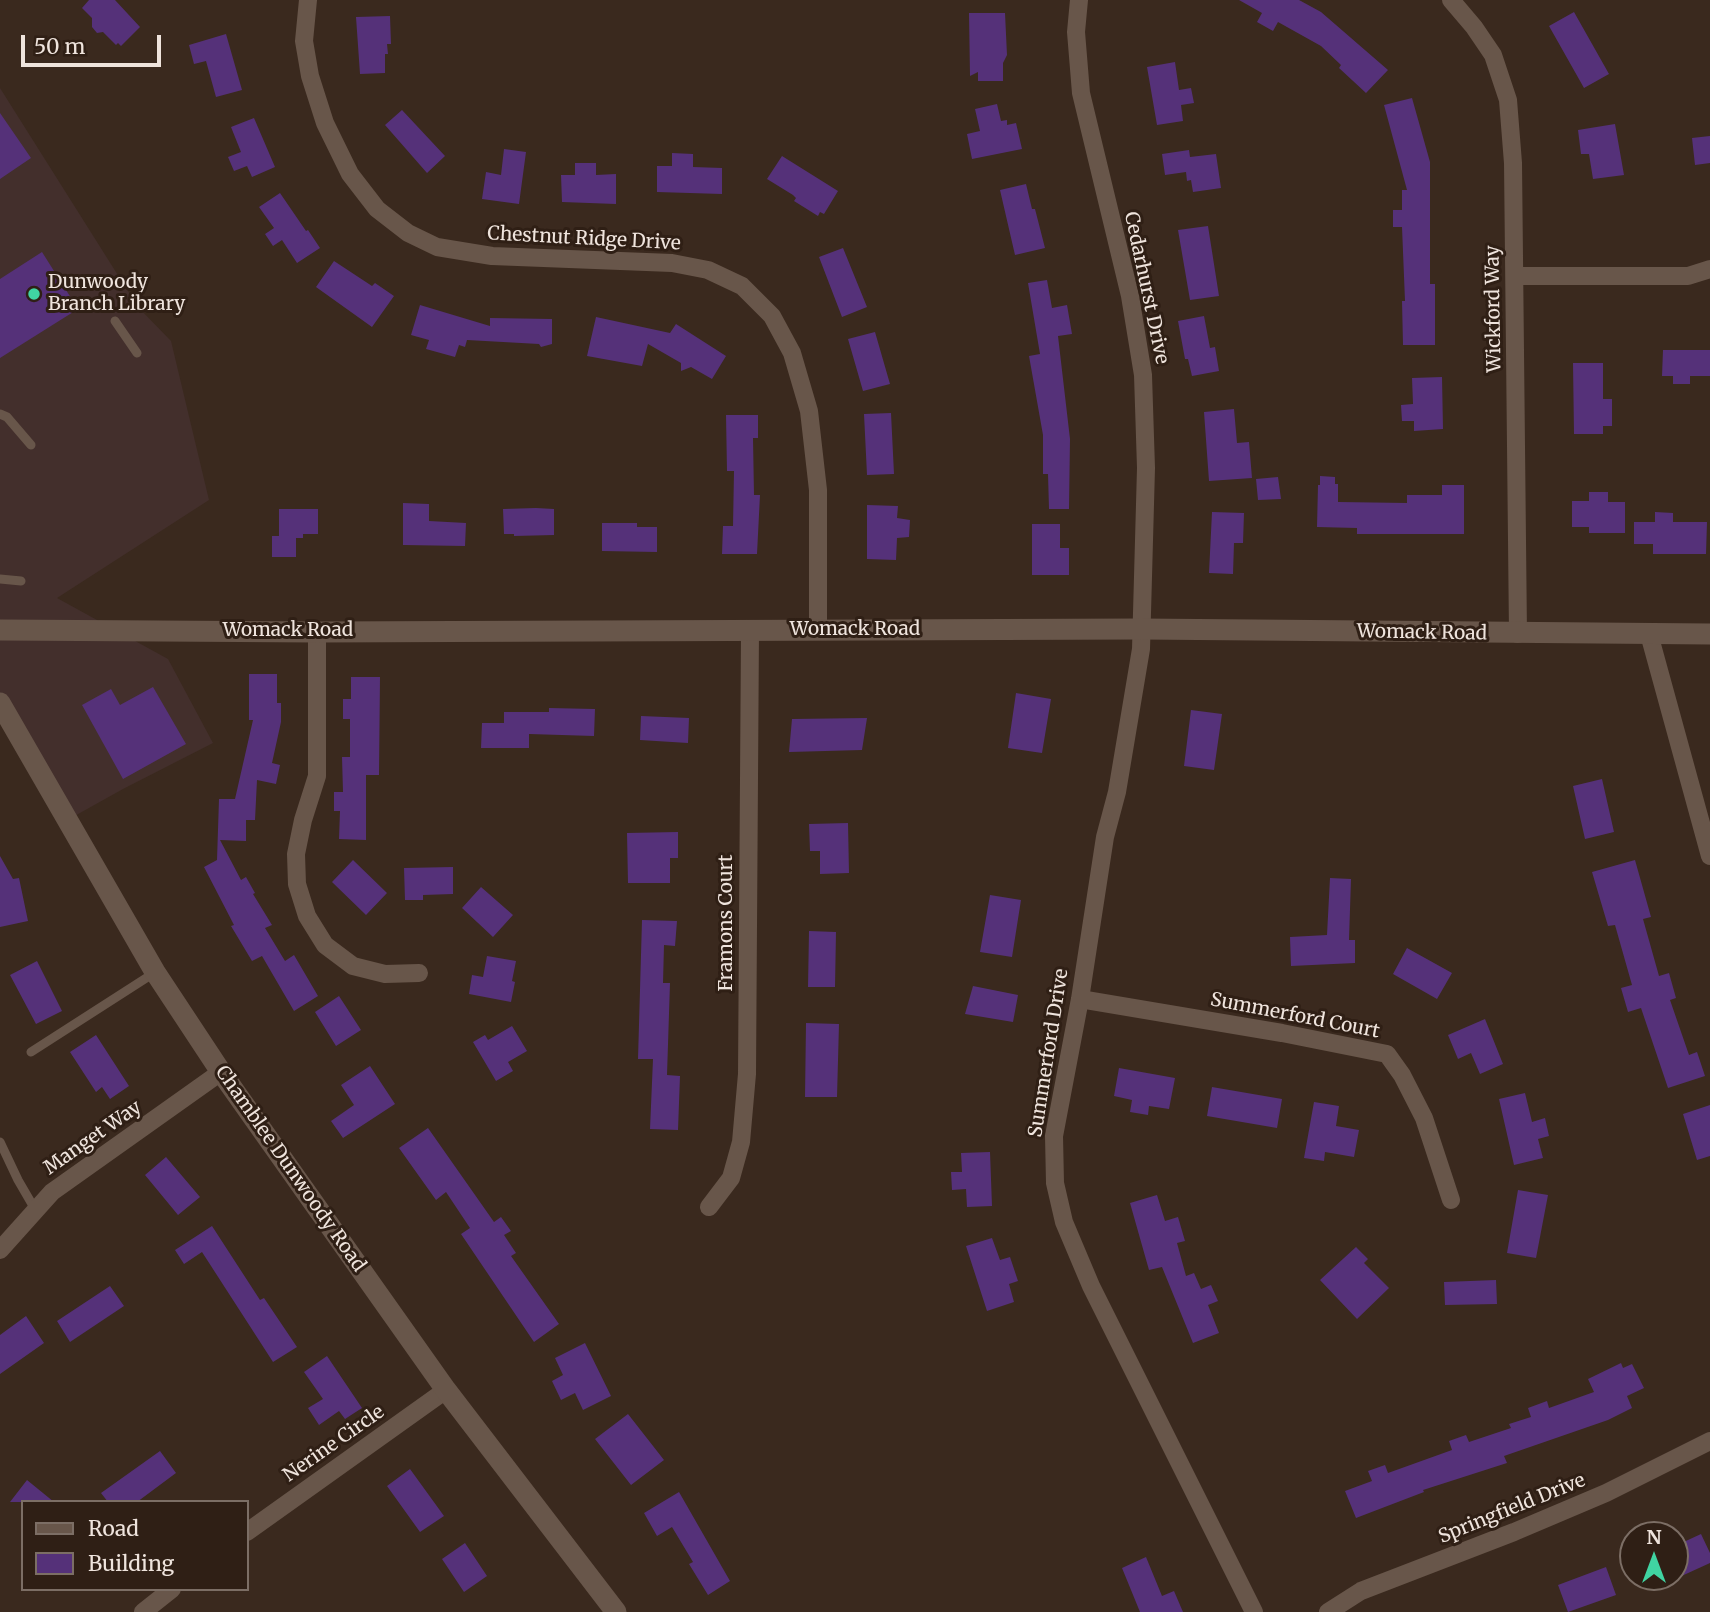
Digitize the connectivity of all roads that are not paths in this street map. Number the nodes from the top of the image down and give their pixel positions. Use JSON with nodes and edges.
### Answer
{"nodes":[{"id":1,"x":1079,"y":0,"type":"edge"},
{"id":2,"x":1451,"y":0,"type":"edge"},
{"id":3,"x":305,"y":1,"type":"edge"},
{"id":4,"x":1710,"y":269,"type":"edge"},
{"id":5,"x":1515,"y":276,"type":"junction"},
{"id":6,"x":115,"y":321,"type":"dead end"},
{"id":7,"x":137,"y":352,"type":"dead end"},
{"id":8,"x":0,"y":414,"type":"edge"},
{"id":9,"x":31,"y":445,"type":"dead end"},
{"id":10,"x":0,"y":579,"type":"edge"},
{"id":11,"x":21,"y":581,"type":"dead end"},
{"id":12,"x":1142,"y":629,"type":"junction"},
{"id":13,"x":0,"y":630,"type":"edge"},
{"id":14,"x":750,"y":631,"type":"junction"},
{"id":15,"x":818,"y":631,"type":"junction"},
{"id":16,"x":317,"y":632,"type":"junction"},
{"id":17,"x":1518,"y":634,"type":"junction"},
{"id":18,"x":1649,"y":634,"type":"junction"},
{"id":19,"x":1710,"y":634,"type":"edge"},
{"id":20,"x":0,"y":703,"type":"edge"},
{"id":21,"x":1710,"y":856,"type":"edge"},
{"id":22,"x":155,"y":972,"type":"junction"},
{"id":23,"x":419,"y":973,"type":"dead end"},
{"id":24,"x":1080,"y":999,"type":"junction"},
{"id":25,"x":31,"y":1052,"type":"dead end"},
{"id":26,"x":221,"y":1072,"type":"junction"},
{"id":27,"x":0,"y":1142,"type":"edge"},
{"id":28,"x":1451,"y":1199,"type":"dead end"},
{"id":29,"x":709,"y":1207,"type":"dead end"},
{"id":30,"x":36,"y":1211,"type":"junction"},
{"id":31,"x":0,"y":1250,"type":"edge"},
{"id":32,"x":446,"y":1390,"type":"junction"},
{"id":33,"x":1710,"y":1441,"type":"edge"},
{"id":34,"x":248,"y":1531,"type":"edge"},
{"id":35,"x":169,"y":1591,"type":"edge"},
{"id":36,"x":143,"y":1612,"type":"edge"},
{"id":37,"x":615,"y":1612,"type":"edge"},
{"id":38,"x":1254,"y":1612,"type":"edge"},
{"id":39,"x":1328,"y":1612,"type":"edge"}],
"edges":[{"from":1,"to":12,"type":"street","name":"Cedarhurst Drive"},
{"from":2,"to":5,"type":"street","name":"Wickford Way"},
{"from":3,"to":15,"type":"street","name":"Chestnut Ridge Drive"},
{"from":4,"to":5,"type":"street"},
{"from":5,"to":17,"type":"street","name":"Wickford Way"},
{"from":6,"to":7,"type":"lane"},
{"from":8,"to":9,"type":"lane"},
{"from":10,"to":11,"type":"lane"},
{"from":12,"to":15,"type":"street","name":"Womack Road"},
{"from":12,"to":17,"type":"street","name":"Womack Road"},
{"from":12,"to":24,"type":"street","name":"Summerford Drive"},
{"from":13,"to":16,"type":"street","name":"Womack Road"},
{"from":14,"to":15,"type":"street","name":"Womack Road"},
{"from":14,"to":16,"type":"street","name":"Womack Road"},
{"from":14,"to":29,"type":"street","name":"Framons Court"},
{"from":16,"to":23,"type":"street"},
{"from":17,"to":18,"type":"street","name":"Womack Road"},
{"from":18,"to":19,"type":"street","name":"Womack Road"},
{"from":18,"to":21,"type":"street"},
{"from":20,"to":22,"type":"street","name":"Chamblee Dunwoody Road"},
{"from":22,"to":25,"type":"lane"},
{"from":22,"to":26,"type":"street","name":"Chamblee Dunwoody Road"},
{"from":24,"to":28,"type":"street","name":"Summerford Court"},
{"from":24,"to":38,"type":"street","name":"Summerford Drive"},
{"from":26,"to":30,"type":"street","name":"Manget Way"},
{"from":26,"to":32,"type":"street","name":"Chamblee Dunwoody Road"},
{"from":27,"to":30,"type":"lane"},
{"from":30,"to":31,"type":"street","name":"Manget Way"},
{"from":32,"to":34,"type":"street","name":"Nerine Circle"},
{"from":32,"to":37,"type":"street","name":"Chamblee Dunwoody Road"},
{"from":33,"to":39,"type":"street","name":"Springfield Drive"},
{"from":35,"to":36,"type":"street"}]}
